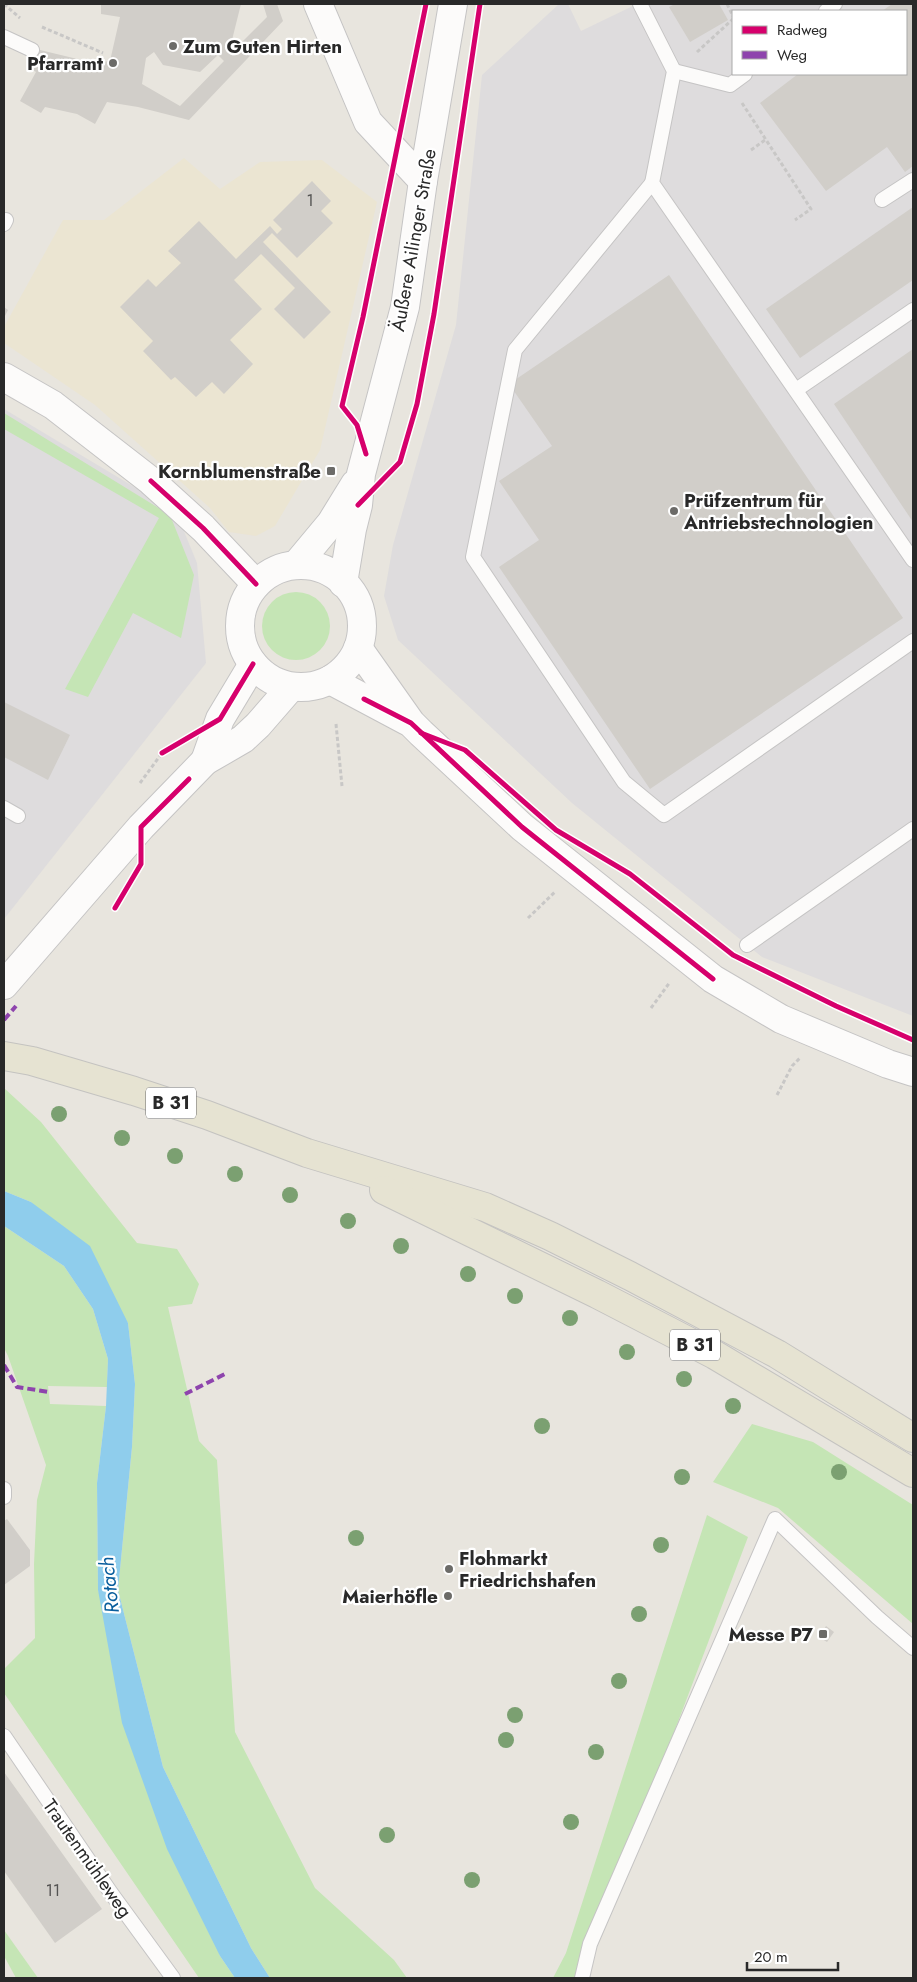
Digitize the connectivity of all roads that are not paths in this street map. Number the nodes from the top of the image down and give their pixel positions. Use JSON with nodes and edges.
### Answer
{"nodes":[{"id":1,"x":318,"y":4,"type":"edge"},
{"id":2,"x":453,"y":4,"type":"edge"},
{"id":3,"x":640,"y":4,"type":"edge"},
{"id":4,"x":4,"y":37,"type":"edge"},
{"id":5,"x":32,"y":50,"type":"dead end"},
{"id":6,"x":672,"y":69,"type":"junction"},
{"id":7,"x":744,"y":75,"type":"edge"},
{"id":8,"x":913,"y":180,"type":"edge"},
{"id":9,"x":423,"y":181,"type":"junction"},
{"id":10,"x":652,"y":183,"type":"junction"},
{"id":11,"x":882,"y":200,"type":"dead end"},
{"id":12,"x":913,"y":310,"type":"edge"},
{"id":13,"x":4,"y":377,"type":"edge"},
{"id":14,"x":796,"y":390,"type":"junction"},
{"id":15,"x":361,"y":474,"type":"junction"},
{"id":16,"x":913,"y":560,"type":"edge"},
{"id":17,"x":296,"y":565,"type":"junction"},
{"id":18,"x":343,"y":583,"type":"junction"},
{"id":19,"x":256,"y":584,"type":"junction"},
{"id":20,"x":913,"y":641,"type":"edge"},
{"id":21,"x":358,"y":648,"type":"junction"},
{"id":22,"x":253,"y":664,"type":"junction"},
{"id":23,"x":330,"y":680,"type":"junction"},
{"id":24,"x":291,"y":687,"type":"junction"},
{"id":25,"x":411,"y":723,"type":"junction"},
{"id":26,"x":206,"y":761,"type":"junction"},
{"id":27,"x":4,"y":808,"type":"edge"},
{"id":28,"x":18,"y":816,"type":"dead end"},
{"id":29,"x":913,"y":829,"type":"edge"},
{"id":30,"x":747,"y":944,"type":"dead end"},
{"id":31,"x":4,"y":985,"type":"edge"},
{"id":32,"x":4,"y":1056,"type":"edge"},
{"id":33,"x":913,"y":1072,"type":"edge"},
{"id":34,"x":307,"y":1153,"type":"junction"},
{"id":35,"x":901,"y":1427,"type":"edge"},
{"id":36,"x":913,"y":1438,"type":"edge"},
{"id":37,"x":913,"y":1473,"type":"edge"},
{"id":38,"x":4,"y":1489,"type":"edge"},
{"id":39,"x":4,"y":1497,"type":"edge"},
{"id":40,"x":913,"y":1648,"type":"edge"},
{"id":41,"x":4,"y":1736,"type":"edge"},
{"id":42,"x":173,"y":1978,"type":"edge"},
{"id":43,"x":582,"y":1978,"type":"edge"}],
"edges":[{"from":1,"to":9,"type":"main road"},
{"from":2,"to":9,"type":"main road","name":"Äußere Ailinger Straße"},
{"from":3,"to":6,"type":"lane"},
{"from":4,"to":5,"type":"lane"},
{"from":6,"to":7,"type":"lane"},
{"from":6,"to":10,"type":"lane"},
{"from":8,"to":11,"type":"lane"},
{"from":9,"to":15,"type":"main road","name":"Äußere Ailinger Straße"},
{"from":10,"to":14,"type":"lane"},
{"from":10,"to":20,"type":"lane"},
{"from":12,"to":14,"type":"lane"},
{"from":13,"to":19,"type":"main road"},
{"from":14,"to":16,"type":"lane"},
{"from":15,"to":17,"type":"main road","name":"Äußere Ailinger Straße"},
{"from":15,"to":18,"type":"main road","name":"Äußere Ailinger Straße"},
{"from":17,"to":18,"type":"main road"},
{"from":17,"to":19,"type":"main road"},
{"from":18,"to":21,"type":"main road"},
{"from":19,"to":22,"type":"main road"},
{"from":21,"to":23,"type":"main road"},
{"from":21,"to":25,"type":"main road"},
{"from":22,"to":24,"type":"main road"},
{"from":22,"to":26,"type":"main road"},
{"from":23,"to":24,"type":"main road"},
{"from":23,"to":25,"type":"main road"},
{"from":24,"to":26,"type":"main road"},
{"from":25,"to":33,"type":"main road"},
{"from":26,"to":31,"type":"main road"},
{"from":27,"to":28,"type":"lane"},
{"from":29,"to":30,"type":"lane"},
{"from":32,"to":34,"type":"main road","number":"B 31"},
{"from":34,"to":35,"type":"main road","number":"B 31"},
{"from":34,"to":37,"type":"main road","number":"B 31"},
{"from":35,"to":36,"type":"main road","number":"B 31"},
{"from":38,"to":39,"type":"lane"},
{"from":40,"to":43,"type":"lane"},
{"from":41,"to":42,"type":"lane","name":"Trautenmühleweg"}]}
